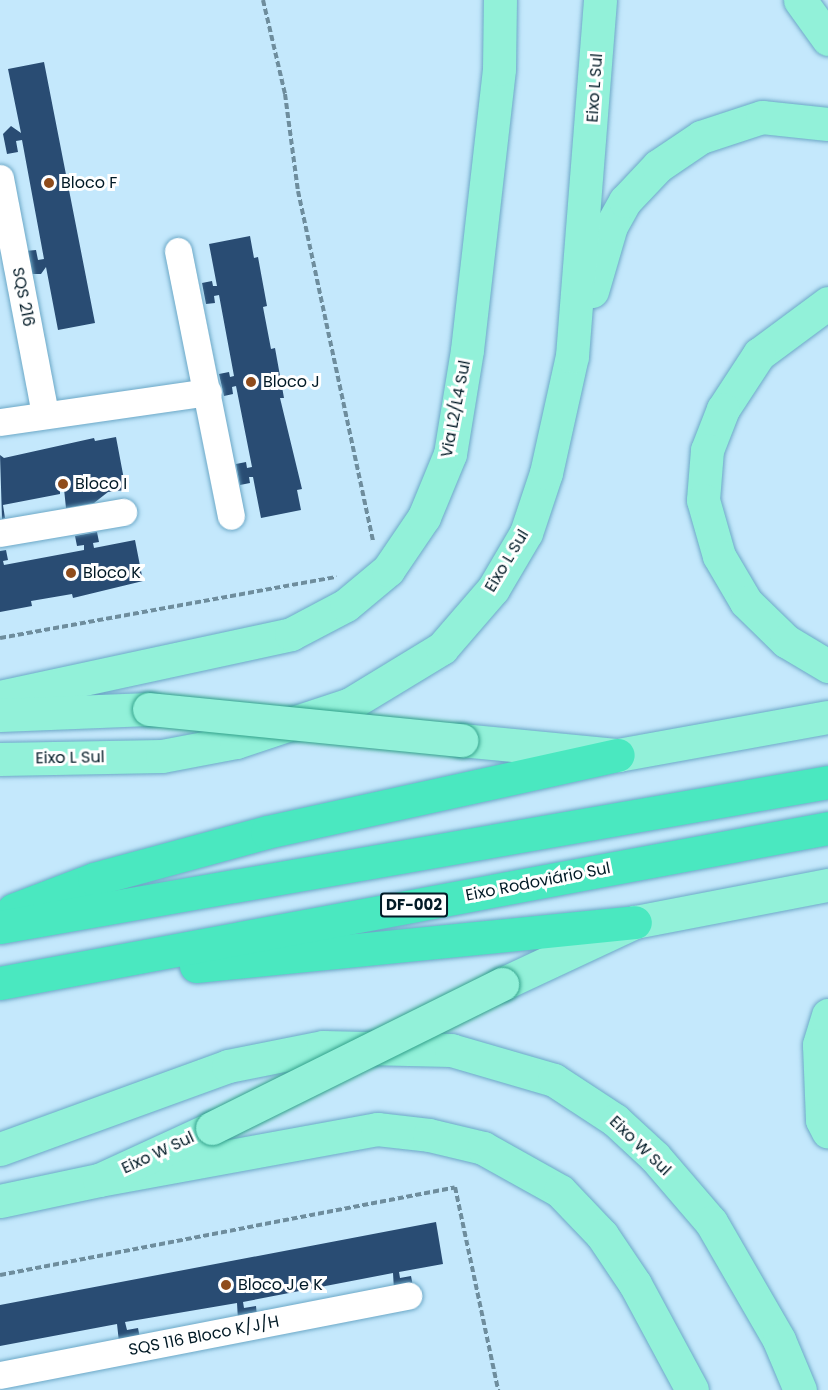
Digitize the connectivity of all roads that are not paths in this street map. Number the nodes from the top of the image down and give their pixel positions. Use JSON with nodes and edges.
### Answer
{"nodes":[{"id":1,"x":500,"y":0,"type":"edge"},
{"id":2,"x":600,"y":0,"type":"edge"},
{"id":3,"x":800,"y":0,"type":"edge"},
{"id":4,"x":828,"y":39,"type":"edge"},
{"id":5,"x":828,"y":124,"type":"edge"},
{"id":6,"x":0,"y":178,"type":"edge"},
{"id":7,"x":178,"y":251,"type":"dead end"},
{"id":8,"x":828,"y":303,"type":"edge"},
{"id":9,"x":572,"y":356,"type":"junction"},
{"id":10,"x":208,"y":392,"type":"junction"},
{"id":11,"x":45,"y":415,"type":"junction"},
{"id":12,"x":0,"y":422,"type":"edge"},
{"id":13,"x":123,"y":512,"type":"dead end"},
{"id":14,"x":231,"y":516,"type":"dead end"},
{"id":15,"x":0,"y":533,"type":"edge"},
{"id":16,"x":828,"y":666,"type":"edge"},
{"id":17,"x":0,"y":697,"type":"edge"},
{"id":18,"x":0,"y":715,"type":"edge"},
{"id":19,"x":828,"y":717,"type":"edge"},
{"id":20,"x":618,"y":754,"type":"junction"},
{"id":21,"x":0,"y":759,"type":"edge"},
{"id":22,"x":828,"y":782,"type":"edge"},
{"id":23,"x":828,"y":828,"type":"edge"},
{"id":24,"x":828,"y":885,"type":"edge"},
{"id":25,"x":0,"y":915,"type":"edge"},
{"id":26,"x":635,"y":922,"type":"junction"},
{"id":27,"x":0,"y":927,"type":"edge"},
{"id":28,"x":0,"y":984,"type":"edge"},
{"id":29,"x":828,"y":1015,"type":"edge"},
{"id":30,"x":828,"y":1132,"type":"edge"},
{"id":31,"x":0,"y":1149,"type":"edge"},
{"id":32,"x":99,"y":1180,"type":"junction"},
{"id":33,"x":0,"y":1201,"type":"edge"},
{"id":34,"x":408,"y":1296,"type":"dead end"},
{"id":35,"x":778,"y":1340,"type":"junction"},
{"id":36,"x":0,"y":1375,"type":"edge"},
{"id":37,"x":692,"y":1390,"type":"edge"},
{"id":38,"x":800,"y":1390,"type":"edge"},
{"id":39,"x":814,"y":1390,"type":"edge"}],
"edges":[{"from":1,"to":17,"type":"main road","name":"Via L2/L4 Sul"},
{"from":2,"to":9,"type":"main road","name":"Eixo L Sul"},
{"from":3,"to":4,"type":"main road"},
{"from":5,"to":9,"type":"main road"},
{"from":6,"to":11,"type":"street","name":"SQS 216"},
{"from":7,"to":10,"type":"street"},
{"from":8,"to":16,"type":"main road"},
{"from":9,"to":21,"type":"main road","name":"Eixo L Sul"},
{"from":10,"to":11,"type":"street"},
{"from":10,"to":14,"type":"street"},
{"from":11,"to":12,"type":"street"},
{"from":13,"to":15,"type":"street"},
{"from":18,"to":20,"type":"main road","bridge":true},
{"from":19,"to":20,"type":"main road"},
{"from":20,"to":25,"type":"highway"},
{"from":22,"to":27,"type":"highway"},
{"from":23,"to":28,"type":"highway","name":"Eixo Rodoviário Sul","number":"DF-002"},
{"from":24,"to":26,"type":"main road","name":"Eixo W Sul"},
{"from":26,"to":28,"type":"highway"},
{"from":26,"to":32,"type":"main road","name":"Eixo W Sul","bridge":true},
{"from":29,"to":30,"type":"main road"},
{"from":31,"to":35,"type":"main road","name":"Eixo W Sul"},
{"from":32,"to":33,"type":"main road","name":"Eixo W Sul"},
{"from":32,"to":37,"type":"main road"},
{"from":34,"to":36,"type":"street","name":"SQS 116 Bloco K/J/H"},
{"from":35,"to":38,"type":"main road","name":"Eixo W Sul"},
{"from":35,"to":39,"type":"main road"}]}
